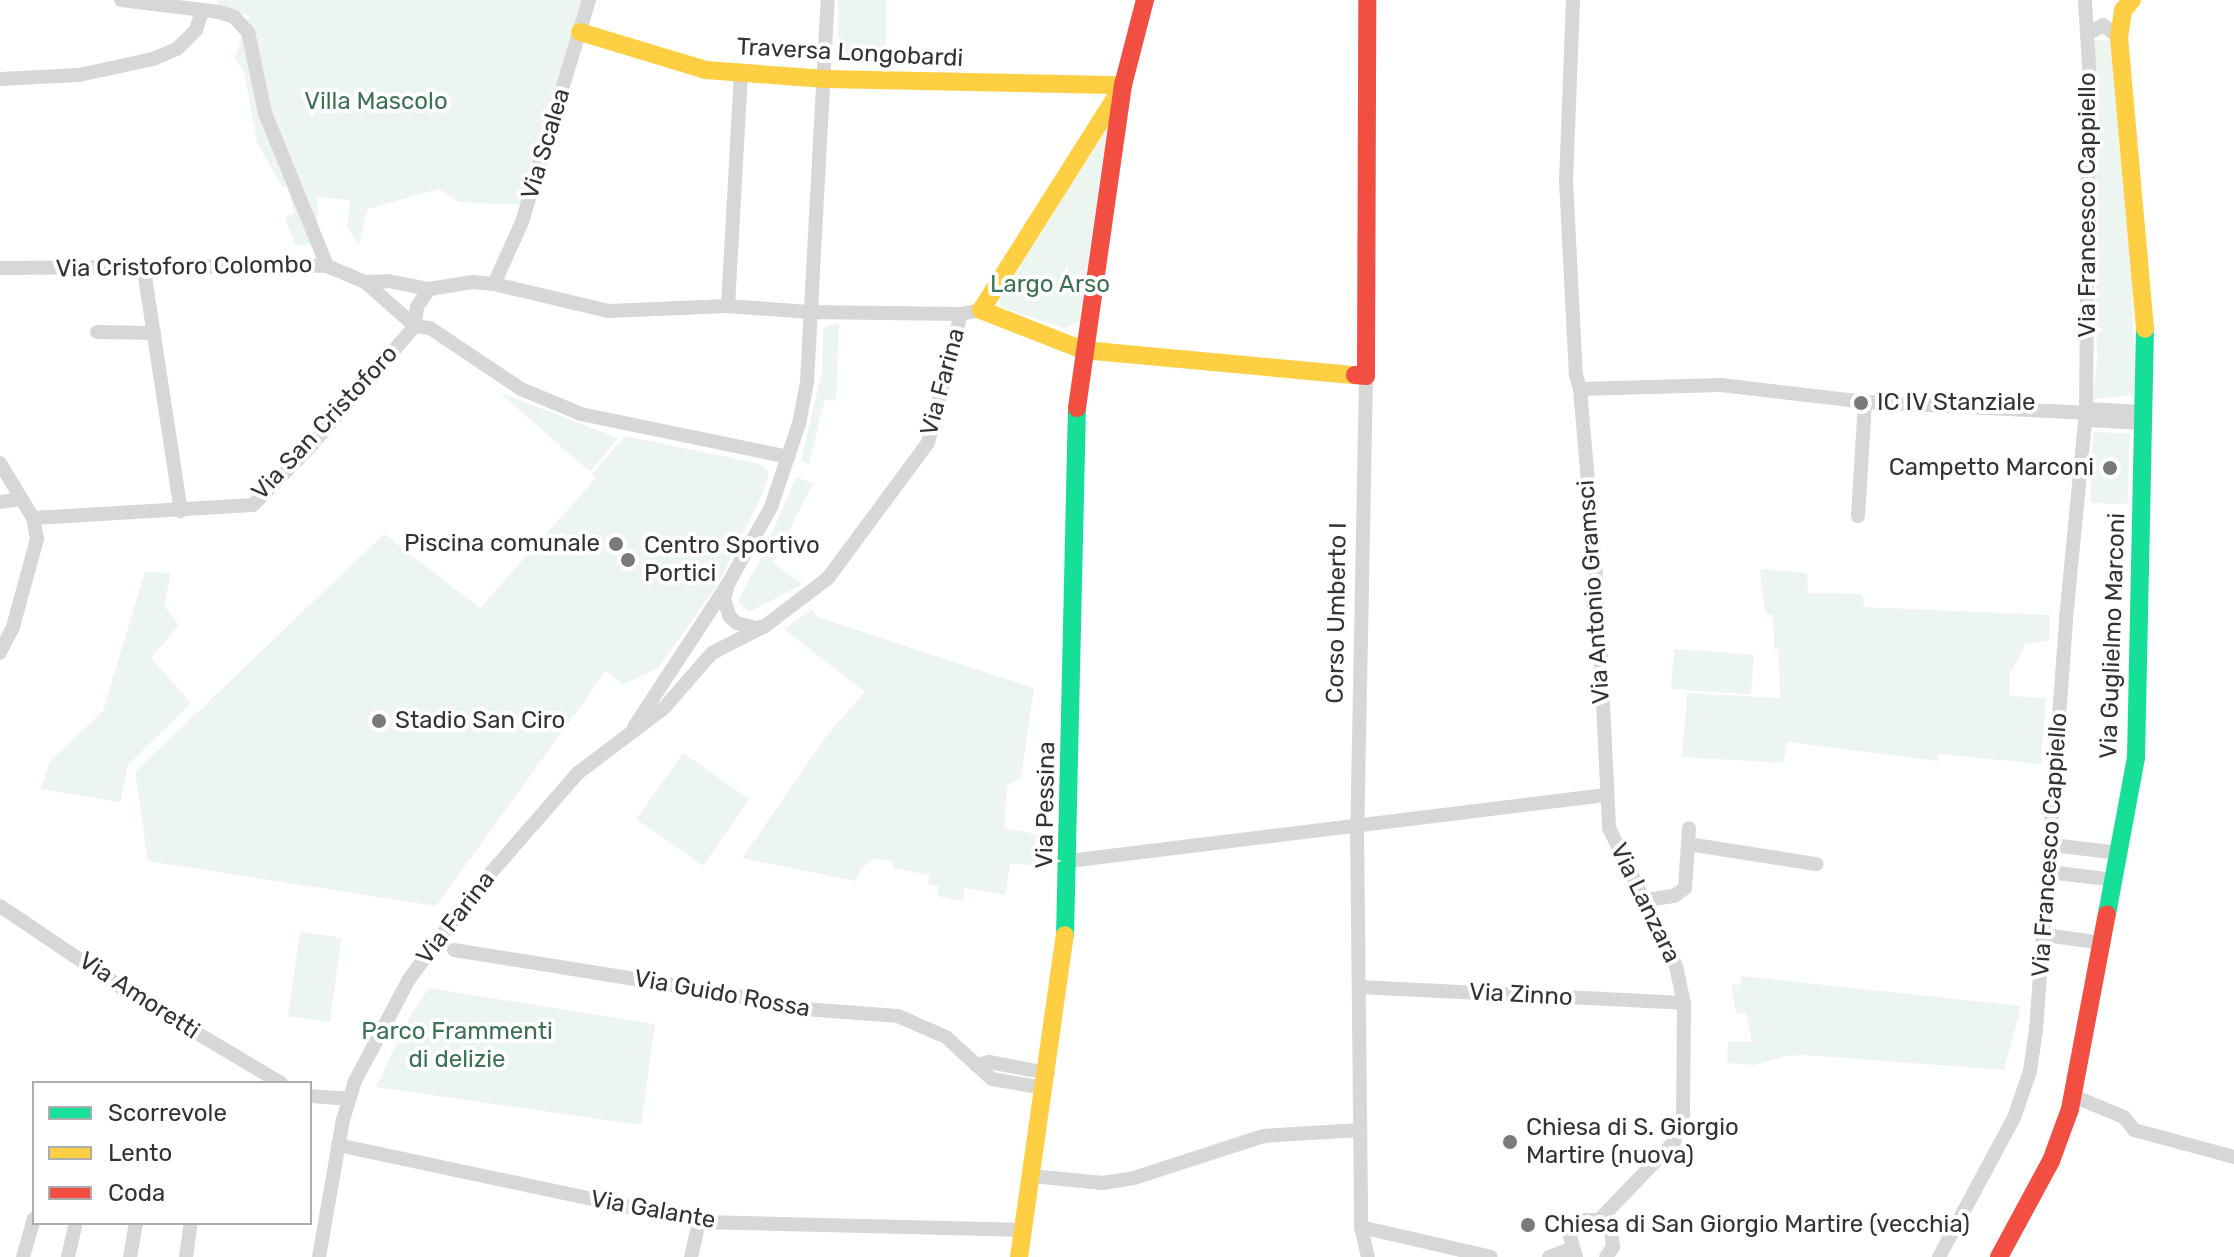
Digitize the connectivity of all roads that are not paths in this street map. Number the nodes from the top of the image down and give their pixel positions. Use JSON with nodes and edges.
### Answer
{"nodes":[{"id":1,"x":121,"y":0,"type":"edge"},
{"id":2,"x":589,"y":0,"type":"edge"},
{"id":3,"x":828,"y":0,"type":"edge"},
{"id":4,"x":1145,"y":0,"type":"edge"},
{"id":5,"x":1367,"y":0,"type":"edge"},
{"id":6,"x":1573,"y":0,"type":"edge"},
{"id":7,"x":2097,"y":0,"type":"edge"},
{"id":8,"x":2132,"y":0,"type":"edge"},
{"id":9,"x":2086,"y":7,"type":"edge"},
{"id":10,"x":202,"y":11,"type":"junction"},
{"id":11,"x":580,"y":32,"type":"junction"},
{"id":12,"x":2088,"y":34,"type":"junction"},
{"id":13,"x":2119,"y":37,"type":"junction"},
{"id":14,"x":741,"y":72,"type":"junction"},
{"id":15,"x":0,"y":79,"type":"edge"},
{"id":16,"x":825,"y":79,"type":"junction"},
{"id":17,"x":1123,"y":85,"type":"junction"},
{"id":18,"x":327,"y":266,"type":"junction"},
{"id":19,"x":0,"y":268,"type":"edge"},
{"id":20,"x":144,"y":270,"type":"junction"},
{"id":21,"x":365,"y":282,"type":"junction"},
{"id":22,"x":494,"y":284,"type":"junction"},
{"id":23,"x":429,"y":289,"type":"junction"},
{"id":24,"x":728,"y":306,"type":"junction"},
{"id":25,"x":981,"y":310,"type":"junction"},
{"id":26,"x":809,"y":312,"type":"junction"},
{"id":27,"x":961,"y":314,"type":"junction"},
{"id":28,"x":415,"y":326,"type":"junction"},
{"id":29,"x":97,"y":332,"type":"dead end"},
{"id":30,"x":154,"y":333,"type":"junction"},
{"id":31,"x":1083,"y":350,"type":"junction"},
{"id":32,"x":1366,"y":376,"type":"junction"},
{"id":33,"x":1580,"y":389,"type":"junction"},
{"id":34,"x":1865,"y":402,"type":"junction"},
{"id":35,"x":2086,"y":414,"type":"junction"},
{"id":36,"x":2143,"y":418,"type":"junction"},
{"id":37,"x":789,"y":457,"type":"junction"},
{"id":38,"x":0,"y":463,"type":"edge"},
{"id":39,"x":21,"y":499,"type":"junction"},
{"id":40,"x":0,"y":502,"type":"edge"},
{"id":41,"x":181,"y":511,"type":"junction"},
{"id":42,"x":1858,"y":516,"type":"dead end"},
{"id":43,"x":33,"y":518,"type":"junction"},
{"id":44,"x":728,"y":584,"type":"junction"},
{"id":45,"x":765,"y":626,"type":"junction"},
{"id":46,"x":0,"y":653,"type":"edge"},
{"id":47,"x":631,"y":731,"type":"junction"},
{"id":48,"x":1606,"y":795,"type":"junction"},
{"id":49,"x":1357,"y":825,"type":"junction"},
{"id":50,"x":1689,"y":828,"type":"dead end"},
{"id":51,"x":1688,"y":844,"type":"junction"},
{"id":52,"x":2052,"y":845,"type":"junction"},
{"id":53,"x":2120,"y":853,"type":"junction"},
{"id":54,"x":1069,"y":861,"type":"junction"},
{"id":55,"x":1816,"y":864,"type":"dead end"},
{"id":56,"x":2049,"y":872,"type":"junction"},
{"id":57,"x":2114,"y":880,"type":"junction"},
{"id":58,"x":1645,"y":900,"type":"junction"},
{"id":59,"x":0,"y":906,"type":"edge"},
{"id":60,"x":2045,"y":935,"type":"junction"},
{"id":61,"x":2103,"y":943,"type":"junction"},
{"id":62,"x":454,"y":950,"type":"dead end"},
{"id":63,"x":1359,"y":987,"type":"junction"},
{"id":64,"x":1684,"y":1003,"type":"junction"},
{"id":65,"x":278,"y":1081,"type":"edge"},
{"id":66,"x":1046,"y":1081,"type":"junction"},
{"id":67,"x":312,"y":1096,"type":"edge"},
{"id":68,"x":2073,"y":1096,"type":"junction"},
{"id":69,"x":349,"y":1099,"type":"junction"},
{"id":70,"x":1360,"y":1130,"type":"junction"},
{"id":71,"x":338,"y":1145,"type":"junction"},
{"id":72,"x":2234,"y":1157,"type":"edge"},
{"id":73,"x":1032,"y":1176,"type":"junction"},
{"id":74,"x":1599,"y":1220,"type":"junction"},
{"id":75,"x":699,"y":1222,"type":"junction"},
{"id":76,"x":317,"y":1223,"type":"edge"},
{"id":77,"x":32,"y":1225,"type":"edge"},
{"id":78,"x":76,"y":1225,"type":"edge"},
{"id":79,"x":136,"y":1225,"type":"edge"},
{"id":80,"x":191,"y":1225,"type":"edge"},
{"id":81,"x":1361,"y":1227,"type":"junction"},
{"id":82,"x":1022,"y":1230,"type":"junction"},
{"id":83,"x":1573,"y":1253,"type":"edge"},
{"id":84,"x":1610,"y":1256,"type":"edge"},
{"id":85,"x":23,"y":1257,"type":"edge"},
{"id":86,"x":68,"y":1257,"type":"edge"},
{"id":87,"x":130,"y":1257,"type":"edge"},
{"id":88,"x":186,"y":1257,"type":"edge"},
{"id":89,"x":319,"y":1257,"type":"edge"},
{"id":90,"x":691,"y":1257,"type":"edge"},
{"id":91,"x":1019,"y":1257,"type":"edge"},
{"id":92,"x":1368,"y":1257,"type":"edge"},
{"id":93,"x":1491,"y":1257,"type":"edge"},
{"id":94,"x":1549,"y":1257,"type":"edge"},
{"id":95,"x":1939,"y":1257,"type":"edge"},
{"id":96,"x":1999,"y":1257,"type":"edge"}],
"edges":[{"from":1,"to":10,"type":"street"},
{"from":2,"to":11,"type":"street","name":"Via Scalea"},
{"from":3,"to":16,"type":"street","name":"Via Farina"},
{"from":4,"to":17,"type":"street"},
{"from":5,"to":32,"type":"street","name":"Corso Umberto I"},
{"from":6,"to":33,"type":"street","name":"Via Antonio Gramsci"},
{"from":7,"to":9,"type":"street","name":"Via Francesco Cappiello"},
{"from":8,"to":13,"type":"street","name":"Via Guglielmo Marconi"},
{"from":9,"to":12,"type":"street","name":"Via Francesco Cappiello"},
{"from":10,"to":15,"type":"street"},
{"from":10,"to":18,"type":"street"},
{"from":11,"to":14,"type":"street","name":"Traversa Longobardi"},
{"from":11,"to":22,"type":"street","name":"Via Scalea"},
{"from":12,"to":13,"type":"street"},
{"from":12,"to":35,"type":"street","name":"Via Francesco Cappiello"},
{"from":13,"to":36,"type":"street","name":"Via Guglielmo Marconi"},
{"from":14,"to":16,"type":"street","name":"Traversa Longobardi"},
{"from":14,"to":24,"type":"street"},
{"from":16,"to":17,"type":"street","name":"Traversa Longobardi"},
{"from":16,"to":26,"type":"street","name":"Via Farina"},
{"from":17,"to":25,"type":"street"},
{"from":17,"to":31,"type":"street"},
{"from":18,"to":20,"type":"street","name":"Via Cristoforo Colombo"},
{"from":18,"to":21,"type":"street","name":"Via Cristoforo Colombo"},
{"from":19,"to":20,"type":"street","name":"Via Cristoforo Colombo"},
{"from":20,"to":30,"type":"street"},
{"from":21,"to":23,"type":"street"},
{"from":21,"to":28,"type":"street"},
{"from":22,"to":23,"type":"street"},
{"from":22,"to":24,"type":"street"},
{"from":23,"to":28,"type":"street"},
{"from":24,"to":26,"type":"street"},
{"from":25,"to":27,"type":"street"},
{"from":25,"to":31,"type":"street"},
{"from":26,"to":27,"type":"street"},
{"from":26,"to":37,"type":"street","name":"Via Farina"},
{"from":27,"to":45,"type":"street","name":"Via Farina"},
{"from":28,"to":37,"type":"street"},
{"from":28,"to":41,"type":"street","name":"Via San Cristoforo"},
{"from":29,"to":30,"type":"street"},
{"from":30,"to":41,"type":"street"},
{"from":31,"to":32,"type":"street"},
{"from":31,"to":54,"type":"street","name":"Via Pessina"},
{"from":32,"to":49,"type":"street","name":"Corso Umberto I"},
{"from":33,"to":34,"type":"street"},
{"from":33,"to":48,"type":"street","name":"Via Antonio Gramsci"},
{"from":34,"to":35,"type":"street"},
{"from":34,"to":42,"type":"street"},
{"from":35,"to":36,"type":"street"},
{"from":35,"to":52,"type":"street","name":"Via Francesco Cappiello"},
{"from":36,"to":53,"type":"street","name":"Via Guglielmo Marconi"},
{"from":37,"to":44,"type":"street","name":"Via Farina"},
{"from":38,"to":39,"type":"street"},
{"from":39,"to":40,"type":"street"},
{"from":39,"to":43,"type":"street"},
{"from":41,"to":43,"type":"street","name":"Via San Cristoforo"},
{"from":43,"to":46,"type":"street"},
{"from":44,"to":45,"type":"street"},
{"from":44,"to":47,"type":"street","name":"Via Farina"},
{"from":45,"to":47,"type":"street","name":"Via Farina"},
{"from":47,"to":69,"type":"street","name":"Via Farina"},
{"from":48,"to":49,"type":"street"},
{"from":48,"to":58,"type":"street","name":"Via Lanzara"},
{"from":49,"to":54,"type":"street"},
{"from":49,"to":63,"type":"street","name":"Corso Umberto I"},
{"from":50,"to":51,"type":"street"},
{"from":51,"to":55,"type":"street"},
{"from":51,"to":58,"type":"street"},
{"from":52,"to":53,"type":"street"},
{"from":52,"to":56,"type":"street","name":"Via Francesco Cappiello"},
{"from":53,"to":57,"type":"street","name":"Via Guglielmo Marconi"},
{"from":54,"to":66,"type":"street","name":"Via Pessina"},
{"from":56,"to":57,"type":"street"},
{"from":56,"to":60,"type":"street","name":"Via Francesco Cappiello"},
{"from":57,"to":61,"type":"street","name":"Via Guglielmo Marconi"},
{"from":58,"to":64,"type":"street","name":"Via Lanzara"},
{"from":59,"to":65,"type":"street","name":"Via Amoretti"},
{"from":60,"to":61,"type":"street"},
{"from":60,"to":95,"type":"street","name":"Via Francesco Cappiello"},
{"from":61,"to":68,"type":"street","name":"Via Guglielmo Marconi"},
{"from":62,"to":66,"type":"street","name":"Via Guido Rossa"},
{"from":63,"to":64,"type":"street","name":"Via Zinno"},
{"from":63,"to":70,"type":"street","name":"Corso Umberto I"},
{"from":64,"to":74,"type":"street","name":"Via Lanzara"},
{"from":66,"to":73,"type":"street","name":"Via Pessina"},
{"from":67,"to":69,"type":"street"},
{"from":68,"to":72,"type":"street"},
{"from":68,"to":96,"type":"street","name":"Via Guglielmo Marconi"},
{"from":69,"to":71,"type":"street","name":"Via Farina"},
{"from":70,"to":73,"type":"street"},
{"from":70,"to":81,"type":"street","name":"Corso Umberto I"},
{"from":71,"to":75,"type":"street","name":"Via Galante"},
{"from":71,"to":76,"type":"street","name":"Via Farina"},
{"from":73,"to":82,"type":"street","name":"Via Pessina"},
{"from":74,"to":83,"type":"street","name":"Via Lanzara"},
{"from":74,"to":84,"type":"street"},
{"from":75,"to":82,"type":"street","name":"Via Galante"},
{"from":75,"to":90,"type":"street"},
{"from":76,"to":89,"type":"street","name":"Via Farina"},
{"from":77,"to":85,"type":"street"},
{"from":78,"to":86,"type":"street"},
{"from":79,"to":87,"type":"street"},
{"from":80,"to":88,"type":"street"},
{"from":81,"to":92,"type":"street","name":"Corso Umberto I"},
{"from":81,"to":93,"type":"street"},
{"from":82,"to":91,"type":"street","name":"Via Pessina"},
{"from":83,"to":94,"type":"street"}]}
